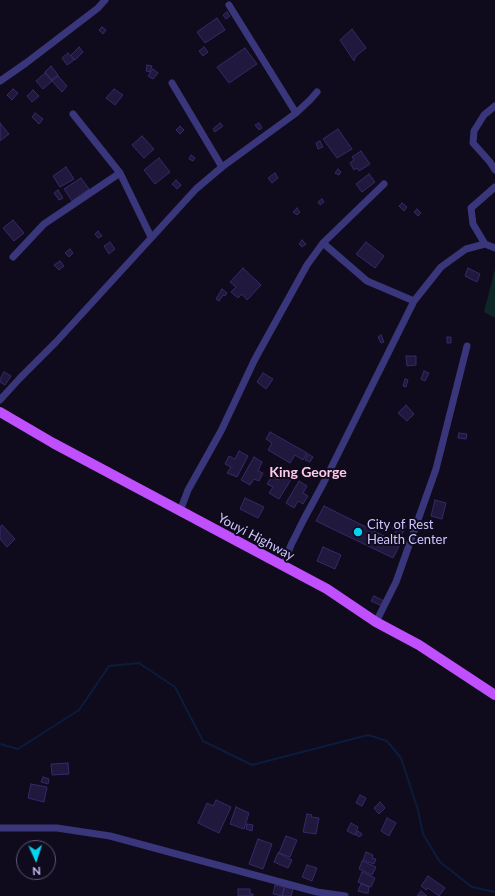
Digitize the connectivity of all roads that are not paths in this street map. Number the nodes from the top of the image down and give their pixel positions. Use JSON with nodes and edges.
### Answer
{"nodes":[{"id":1,"x":105,"y":0,"type":"edge"},
{"id":2,"x":229,"y":5,"type":"dead end"},
{"id":3,"x":0,"y":81,"type":"edge"},
{"id":4,"x":172,"y":83,"type":"dead end"},
{"id":5,"x":317,"y":92,"type":"dead end"},
{"id":6,"x":495,"y":106,"type":"edge"},
{"id":7,"x":296,"y":113,"type":"junction"},
{"id":8,"x":73,"y":114,"type":"dead end"},
{"id":9,"x":222,"y":167,"type":"junction"},
{"id":10,"x":495,"y":170,"type":"edge"},
{"id":11,"x":120,"y":173,"type":"junction"},
{"id":12,"x":384,"y":184,"type":"dead end"},
{"id":13,"x":495,"y":187,"type":"edge"},
{"id":14,"x":151,"y":237,"type":"junction"},
{"id":15,"x":323,"y":243,"type":"junction"},
{"id":16,"x":485,"y":244,"type":"junction"},
{"id":17,"x":495,"y":248,"type":"edge"},
{"id":18,"x":13,"y":257,"type":"dead end"},
{"id":19,"x":414,"y":301,"type":"junction"},
{"id":20,"x":467,"y":346,"type":"dead end"},
{"id":21,"x":0,"y":400,"type":"edge"},
{"id":22,"x":0,"y":412,"type":"edge"},
{"id":23,"x":180,"y":511,"type":"junction"},
{"id":24,"x":283,"y":566,"type":"junction"},
{"id":25,"x":376,"y":622,"type":"junction"},
{"id":26,"x":495,"y":695,"type":"edge"},
{"id":27,"x":0,"y":828,"type":"edge"},
{"id":28,"x":345,"y":896,"type":"edge"}],
"edges":[{"from":1,"to":3,"type":"street"},
{"from":2,"to":7,"type":"street"},
{"from":4,"to":9,"type":"street"},
{"from":5,"to":7,"type":"street"},
{"from":6,"to":10,"type":"street"},
{"from":7,"to":9,"type":"street"},
{"from":8,"to":11,"type":"street"},
{"from":9,"to":14,"type":"street"},
{"from":11,"to":14,"type":"street"},
{"from":11,"to":18,"type":"street"},
{"from":12,"to":15,"type":"street"},
{"from":13,"to":16,"type":"street"},
{"from":14,"to":21,"type":"street"},
{"from":15,"to":19,"type":"street"},
{"from":15,"to":23,"type":"street"},
{"from":16,"to":17,"type":"street"},
{"from":16,"to":19,"type":"street"},
{"from":19,"to":24,"type":"street"},
{"from":20,"to":25,"type":"street"},
{"from":22,"to":23,"type":"main road","name":"Youyi Highway"},
{"from":23,"to":24,"type":"main road","name":"Youyi Highway"},
{"from":24,"to":25,"type":"main road","name":"Youyi Highway"},
{"from":25,"to":26,"type":"main road","name":"Youyi Highway"},
{"from":27,"to":28,"type":"street"}]}
